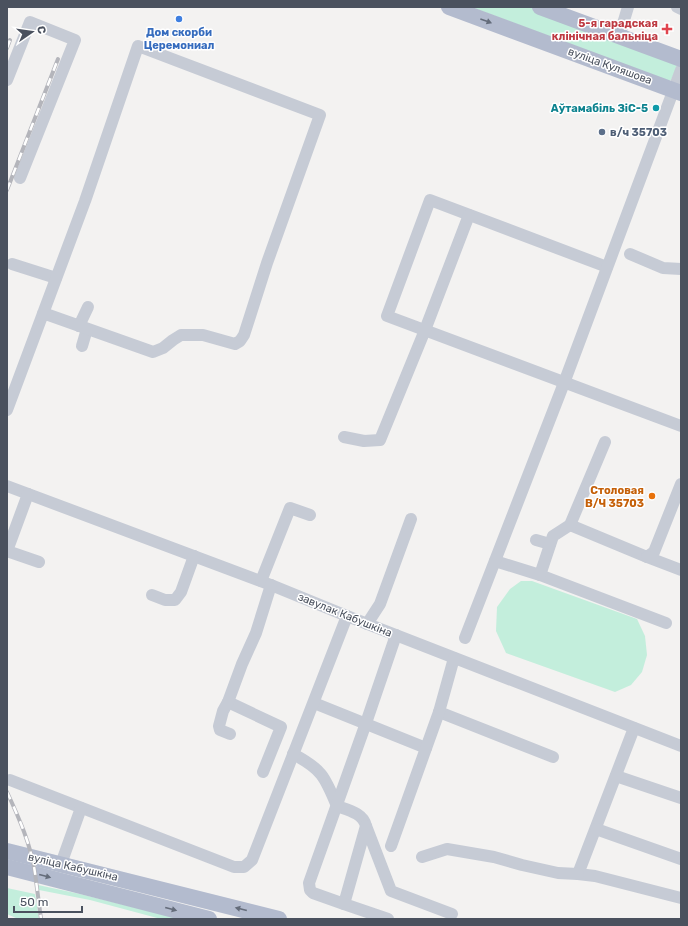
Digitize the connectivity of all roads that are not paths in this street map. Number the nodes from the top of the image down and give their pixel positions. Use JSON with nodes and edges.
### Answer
{"nodes":[{"id":1,"x":449,"y":7,"type":"edge"},
{"id":2,"x":628,"y":7,"type":"edge"},
{"id":3,"x":676,"y":7,"type":"edge"},
{"id":4,"x":681,"y":8,"type":"edge"},
{"id":5,"x":549,"y":9,"type":"edge"},
{"id":6,"x":619,"y":37,"type":"junction"},
{"id":7,"x":681,"y":59,"type":"edge"},
{"id":8,"x":681,"y":70,"type":"edge"},
{"id":9,"x":7,"y":80,"type":"edge"},
{"id":10,"x":678,"y":91,"type":"edge"},
{"id":11,"x":20,"y":178,"type":"dead end"},
{"id":12,"x":469,"y":215,"type":"junction"},
{"id":13,"x":630,"y":254,"type":"dead end"},
{"id":14,"x":12,"y":264,"type":"dead end"},
{"id":15,"x":608,"y":267,"type":"junction"},
{"id":16,"x":681,"y":269,"type":"edge"},
{"id":17,"x":56,"y":278,"type":"junction"},
{"id":18,"x":88,"y":307,"type":"dead end"},
{"id":19,"x":43,"y":313,"type":"junction"},
{"id":20,"x":83,"y":328,"type":"junction"},
{"id":21,"x":425,"y":330,"type":"junction"},
{"id":22,"x":82,"y":346,"type":"dead end"},
{"id":23,"x":564,"y":383,"type":"junction"},
{"id":24,"x":7,"y":410,"type":"edge"},
{"id":25,"x":681,"y":426,"type":"edge"},
{"id":26,"x":344,"y":437,"type":"dead end"},
{"id":27,"x":605,"y":442,"type":"dead end"},
{"id":28,"x":681,"y":484,"type":"edge"},
{"id":29,"x":7,"y":486,"type":"edge"},
{"id":30,"x":28,"y":494,"type":"junction"},
{"id":31,"x":676,"y":514,"type":"edge"},
{"id":32,"x":310,"y":515,"type":"dead end"},
{"id":33,"x":411,"y":518,"type":"dead end"},
{"id":34,"x":570,"y":525,"type":"junction"},
{"id":35,"x":536,"y":540,"type":"dead end"},
{"id":36,"x":550,"y":544,"type":"junction"},
{"id":37,"x":194,"y":556,"type":"junction"},
{"id":38,"x":647,"y":557,"type":"junction"},
{"id":39,"x":495,"y":561,"type":"junction"},
{"id":40,"x":39,"y":562,"type":"dead end"},
{"id":41,"x":681,"y":570,"type":"edge"},
{"id":42,"x":540,"y":575,"type":"junction"},
{"id":43,"x":266,"y":583,"type":"junction"},
{"id":44,"x":152,"y":595,"type":"dead end"},
{"id":45,"x":347,"y":616,"type":"junction"},
{"id":46,"x":666,"y":623,"type":"dead end"},
{"id":47,"x":367,"y":624,"type":"junction"},
{"id":48,"x":396,"y":635,"type":"junction"},
{"id":49,"x":465,"y":638,"type":"dead end"},
{"id":50,"x":454,"y":658,"type":"junction"},
{"id":51,"x":228,"y":702,"type":"junction"},
{"id":52,"x":314,"y":703,"type":"junction"},
{"id":53,"x":439,"y":712,"type":"junction"},
{"id":54,"x":366,"y":724,"type":"junction"},
{"id":55,"x":634,"y":728,"type":"junction"},
{"id":56,"x":230,"y":734,"type":"dead end"},
{"id":57,"x":681,"y":746,"type":"edge"},
{"id":58,"x":426,"y":748,"type":"junction"},
{"id":59,"x":293,"y":754,"type":"junction"},
{"id":60,"x":554,"y":757,"type":"dead end"},
{"id":61,"x":263,"y":772,"type":"dead end"},
{"id":62,"x":616,"y":776,"type":"junction"},
{"id":63,"x":10,"y":780,"type":"dead end"},
{"id":64,"x":681,"y":798,"type":"edge"},
{"id":65,"x":337,"y":806,"type":"junction"},
{"id":66,"x":81,"y":808,"type":"junction"},
{"id":67,"x":366,"y":826,"type":"junction"},
{"id":68,"x":596,"y":829,"type":"junction"},
{"id":69,"x":392,"y":846,"type":"dead end"},
{"id":70,"x":7,"y":851,"type":"edge"},
{"id":71,"x":422,"y":857,"type":"dead end"},
{"id":72,"x":681,"y":859,"type":"edge"},
{"id":73,"x":61,"y":864,"type":"junction"},
{"id":74,"x":7,"y":867,"type":"edge"},
{"id":75,"x":578,"y":874,"type":"junction"},
{"id":76,"x":681,"y":898,"type":"edge"},
{"id":77,"x":344,"y":904,"type":"junction"},
{"id":78,"x":452,"y":914,"type":"dead end"},
{"id":79,"x":209,"y":919,"type":"edge"},
{"id":80,"x":279,"y":919,"type":"edge"},
{"id":81,"x":388,"y":919,"type":"edge"}],
"edges":[{"from":1,"to":10,"type":"main road","name":"вуліца Куляшова","one_way":true},
{"from":2,"to":6,"type":"street"},
{"from":3,"to":4,"type":"street"},
{"from":5,"to":6,"type":"main road"},
{"from":6,"to":7,"type":"main road"},
{"from":8,"to":10,"type":"street"},
{"from":9,"to":11,"type":"street"},
{"from":10,"to":15,"type":"street"},
{"from":12,"to":15,"type":"street"},
{"from":12,"to":21,"type":"street"},
{"from":12,"to":21,"type":"street"},
{"from":13,"to":16,"type":"street"},
{"from":14,"to":17,"type":"street"},
{"from":15,"to":23,"type":"street"},
{"from":17,"to":19,"type":"street"},
{"from":17,"to":20,"type":"street"},
{"from":18,"to":20,"type":"street"},
{"from":19,"to":20,"type":"street"},
{"from":19,"to":24,"type":"street"},
{"from":20,"to":22,"type":"street"},
{"from":21,"to":23,"type":"street"},
{"from":21,"to":26,"type":"street"},
{"from":23,"to":25,"type":"street"},
{"from":23,"to":39,"type":"street"},
{"from":27,"to":34,"type":"street"},
{"from":28,"to":31,"type":"street"},
{"from":29,"to":30,"type":"street","name":"завулак Кабушкіна"},
{"from":30,"to":37,"type":"street","name":"завулак Кабушкіна"},
{"from":30,"to":40,"type":"street"},
{"from":31,"to":38,"type":"street"},
{"from":32,"to":43,"type":"street"},
{"from":33,"to":47,"type":"street"},
{"from":34,"to":36,"type":"street"},
{"from":34,"to":38,"type":"street"},
{"from":35,"to":36,"type":"street"},
{"from":36,"to":42,"type":"street"},
{"from":37,"to":43,"type":"street","name":"завулак Кабушкіна"},
{"from":37,"to":44,"type":"street"},
{"from":38,"to":41,"type":"street"},
{"from":39,"to":42,"type":"street"},
{"from":39,"to":49,"type":"street"},
{"from":42,"to":46,"type":"street"},
{"from":43,"to":45,"type":"street","name":"завулак Кабушкіна"},
{"from":43,"to":51,"type":"street"},
{"from":45,"to":47,"type":"street","name":"завулак Кабушкіна"},
{"from":45,"to":52,"type":"street"},
{"from":47,"to":48,"type":"street","name":"завулак Кабушкіна"},
{"from":48,"to":50,"type":"street","name":"завулак Кабушкіна"},
{"from":48,"to":54,"type":"street"},
{"from":50,"to":53,"type":"street"},
{"from":50,"to":55,"type":"street","name":"завулак Кабушкіна"},
{"from":51,"to":56,"type":"street"},
{"from":51,"to":61,"type":"street"},
{"from":52,"to":54,"type":"street"},
{"from":52,"to":59,"type":"street"},
{"from":53,"to":58,"type":"street"},
{"from":53,"to":60,"type":"street"},
{"from":54,"to":58,"type":"street"},
{"from":54,"to":65,"type":"street"},
{"from":55,"to":57,"type":"street","name":"завулак Кабушкіна"},
{"from":55,"to":62,"type":"street"},
{"from":58,"to":69,"type":"street"},
{"from":59,"to":65,"type":"street"},
{"from":59,"to":66,"type":"street"},
{"from":62,"to":64,"type":"street"},
{"from":62,"to":68,"type":"street"},
{"from":63,"to":66,"type":"street"},
{"from":65,"to":67,"type":"street"},
{"from":65,"to":77,"type":"street"},
{"from":66,"to":73,"type":"street"},
{"from":67,"to":77,"type":"street"},
{"from":67,"to":78,"type":"street"},
{"from":68,"to":72,"type":"street"},
{"from":68,"to":75,"type":"street"},
{"from":70,"to":73,"type":"main road","name":"вуліца Кабушкіна"},
{"from":71,"to":75,"type":"street"},
{"from":80,"to":73,"type":"main road","name":"вуліца Кабушкіна","one_way":true},
{"from":74,"to":79,"type":"main road","name":"вуліца Кабушкіна","one_way":true},
{"from":75,"to":76,"type":"street"},
{"from":77,"to":81,"type":"street"}]}
